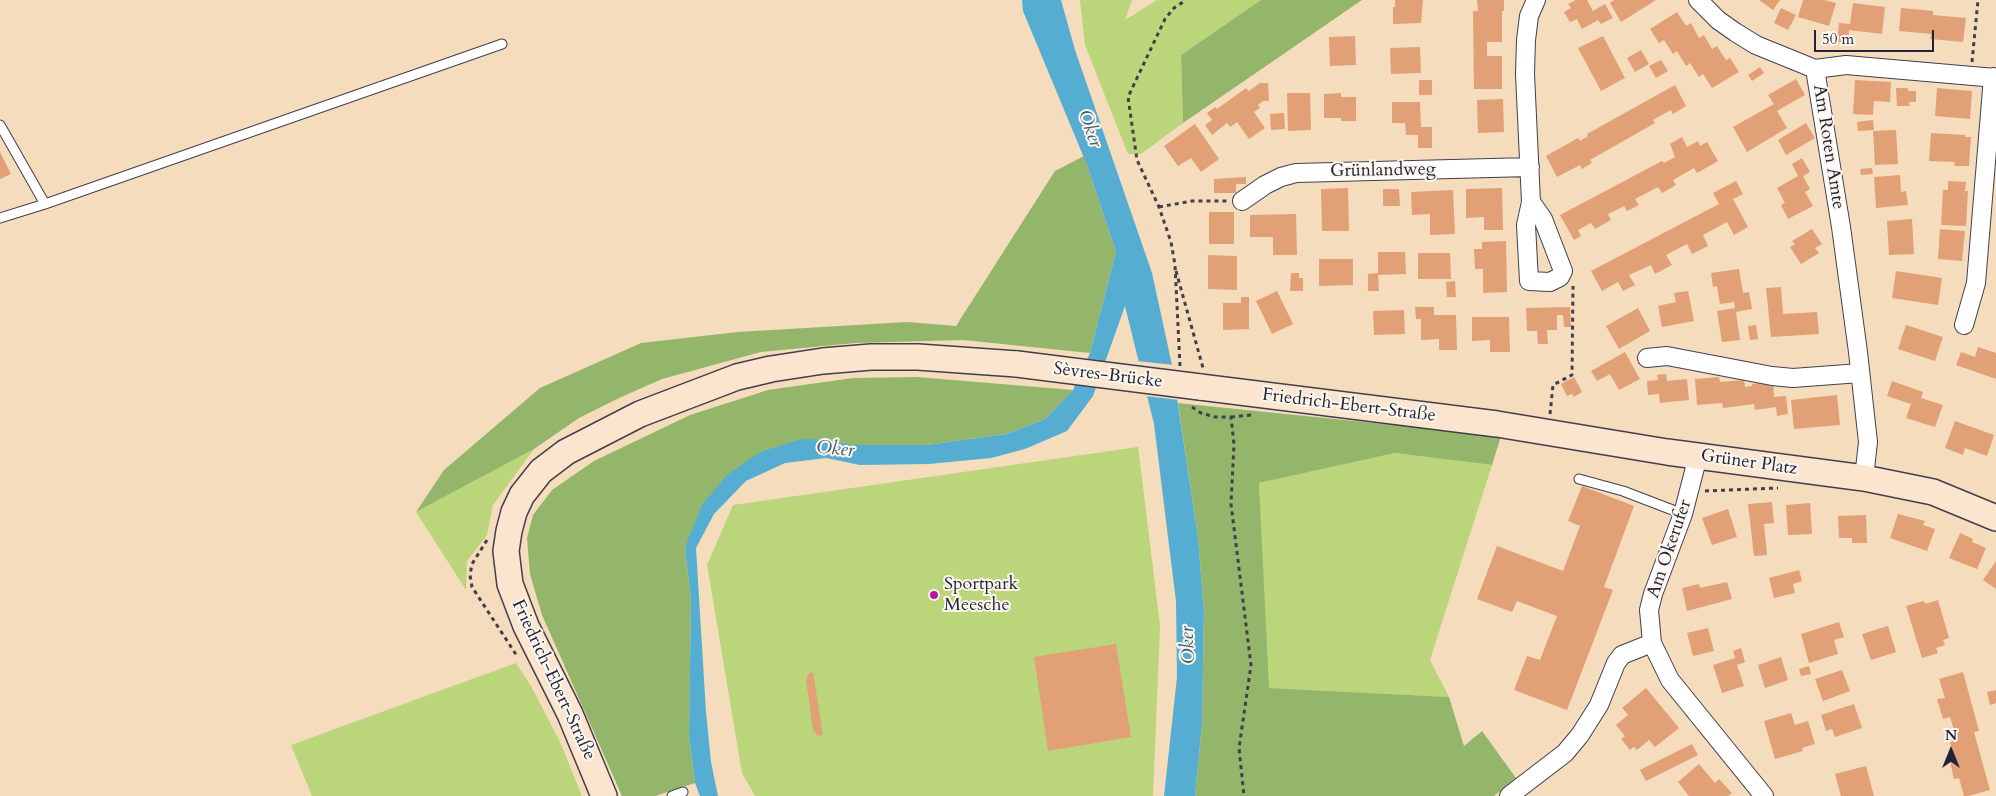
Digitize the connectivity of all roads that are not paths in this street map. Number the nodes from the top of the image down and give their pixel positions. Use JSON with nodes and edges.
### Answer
{"nodes":[{"id":1,"x":1536,"y":0,"type":"edge"},
{"id":2,"x":1698,"y":0,"type":"edge"},
{"id":3,"x":502,"y":44,"type":"dead end"},
{"id":4,"x":1815,"y":69,"type":"junction"},
{"id":5,"x":1994,"y":78,"type":"edge"},
{"id":6,"x":0,"y":125,"type":"edge"},
{"id":7,"x":1530,"y":167,"type":"junction"},
{"id":8,"x":1242,"y":201,"type":"road end"},
{"id":9,"x":1532,"y":202,"type":"junction"},
{"id":10,"x":45,"y":204,"type":"junction"},
{"id":11,"x":0,"y":218,"type":"edge"},
{"id":12,"x":1964,"y":325,"type":"dead end"},
{"id":13,"x":1647,"y":358,"type":"dead end"},
{"id":14,"x":1017,"y":364,"type":"joint"},
{"id":15,"x":1860,"y":373,"type":"junction"},
{"id":16,"x":1202,"y":381,"type":"joint"},
{"id":17,"x":1497,"y":424,"type":"joint"},
{"id":18,"x":1698,"y":456,"type":"junction"},
{"id":19,"x":1864,"y":478,"type":"junction"},
{"id":20,"x":1579,"y":479,"type":"dead end"},
{"id":21,"x":1683,"y":514,"type":"junction"},
{"id":22,"x":1996,"y":518,"type":"edge"},
{"id":23,"x":1652,"y":643,"type":"junction"},
{"id":24,"x":683,"y":792,"type":"dead end"},
{"id":25,"x":604,"y":796,"type":"edge"},
{"id":26,"x":672,"y":796,"type":"edge"},
{"id":27,"x":1509,"y":796,"type":"edge"},
{"id":28,"x":1764,"y":796,"type":"edge"}],
"edges":[{"from":1,"to":7,"type":"street"},
{"from":2,"to":4,"type":"street"},
{"from":3,"to":10,"type":"lane"},
{"from":4,"to":5,"type":"street","name":"Am Roten Amte"},
{"from":4,"to":15,"type":"street","name":"Am Roten Amte"},
{"from":5,"to":12,"type":"street","name":"Am Roten Amte"},
{"from":6,"to":10,"type":"lane"},
{"from":7,"to":8,"type":"street","name":"Grünlandweg"},
{"from":7,"to":9,"type":"street"},
{"from":9,"to":9,"type":"street"},
{"from":10,"to":11,"type":"lane"},
{"from":13,"to":15,"type":"street"},
{"from":14,"to":16,"type":"main road","name":"Sèvres-Brücke","bridge":true},
{"from":14,"to":25,"type":"main road","name":"Friedrich-Ebert-Straße"},
{"from":15,"to":19,"type":"street","name":"Am Roten Amte"},
{"from":16,"to":17,"type":"main road","name":"Friedrich-Ebert-Straße"},
{"from":17,"to":18,"type":"main road","name":"Grüner Platz"},
{"from":18,"to":19,"type":"main road","name":"Grüner Platz"},
{"from":18,"to":21,"type":"street","name":"Am Okerufer"},
{"from":19,"to":22,"type":"main road","name":"Grüner Platz"},
{"from":20,"to":21,"type":"lane"},
{"from":21,"to":23,"type":"street","name":"Am Okerufer"},
{"from":23,"to":27,"type":"street"},
{"from":23,"to":28,"type":"street","name":"Am Okerufer"},
{"from":24,"to":26,"type":"lane"}]}
